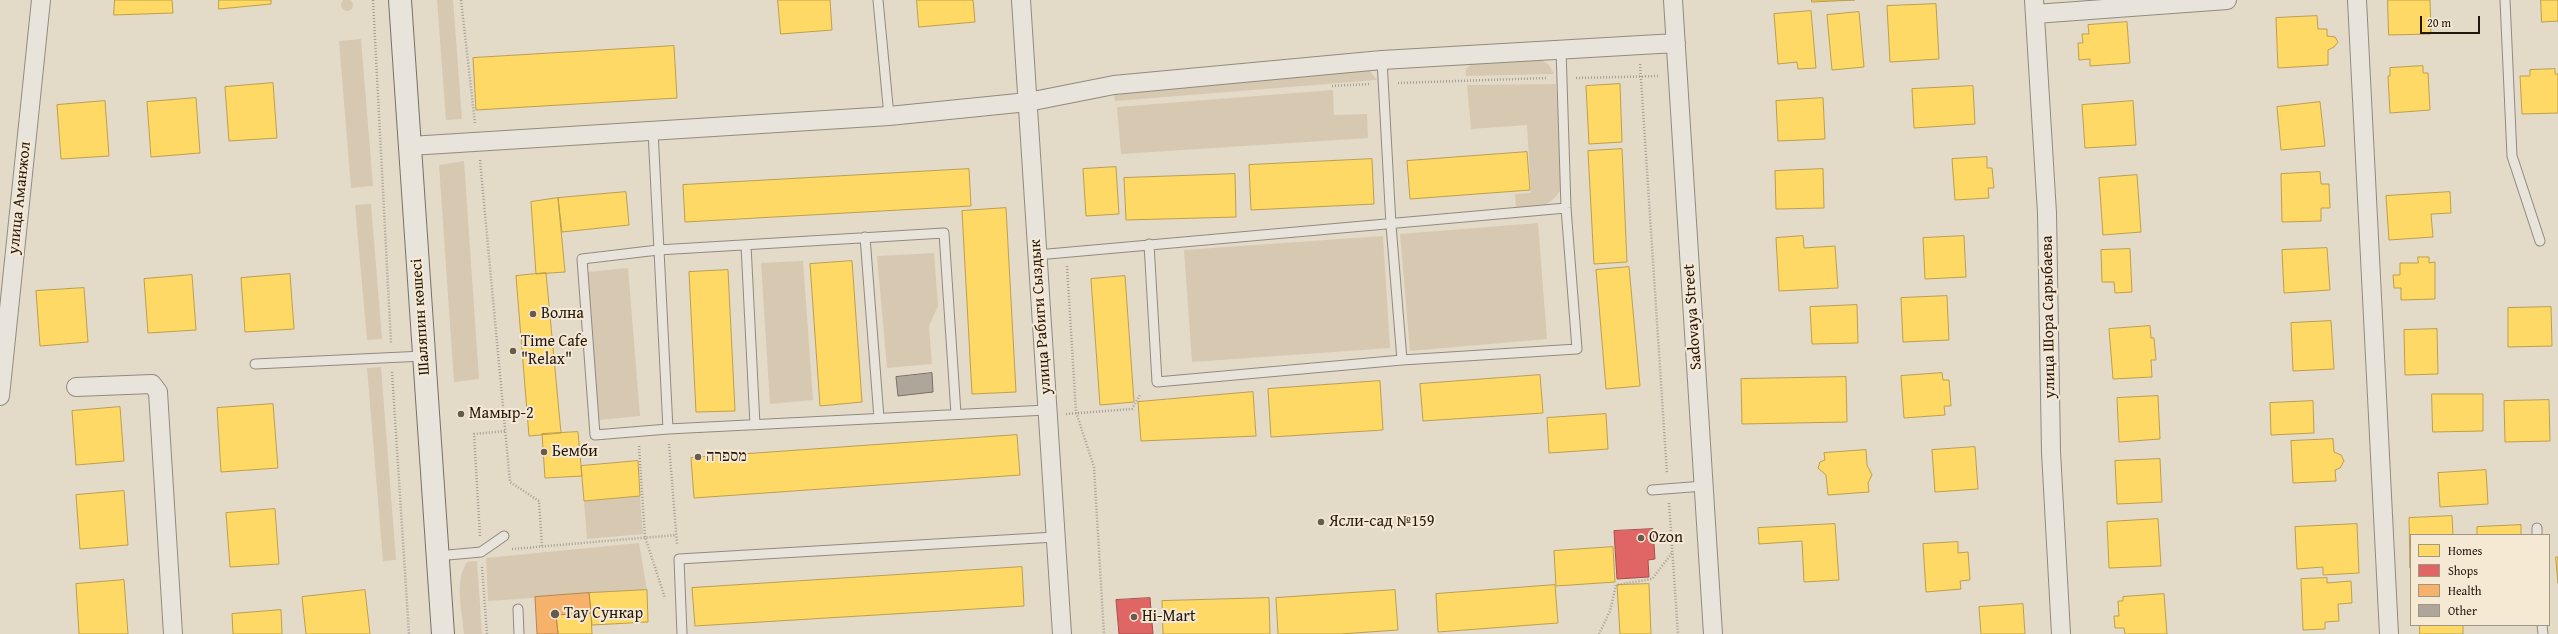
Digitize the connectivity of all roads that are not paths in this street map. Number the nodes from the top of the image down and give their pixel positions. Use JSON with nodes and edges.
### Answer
{"nodes":[{"id":1,"x":41,"y":0,"type":"edge"},
{"id":2,"x":400,"y":0,"type":"edge"},
{"id":3,"x":878,"y":0,"type":"edge"},
{"id":4,"x":1021,"y":0,"type":"edge"},
{"id":5,"x":1673,"y":0,"type":"edge"},
{"id":6,"x":2227,"y":0,"type":"edge"},
{"id":7,"x":2357,"y":0,"type":"edge"},
{"id":8,"x":2505,"y":0,"type":"edge"},
{"id":9,"x":2035,"y":7,"type":"edge"},
{"id":10,"x":1676,"y":43,"type":"junction"},
{"id":11,"x":1561,"y":49,"type":"junction"},
{"id":12,"x":1382,"y":60,"type":"junction"},
{"id":13,"x":1028,"y":102,"type":"junction"},
{"id":14,"x":889,"y":116,"type":"junction"},
{"id":15,"x":653,"y":131,"type":"junction"},
{"id":16,"x":410,"y":146,"type":"junction"},
{"id":17,"x":1566,"y":208,"type":"junction"},
{"id":18,"x":1391,"y":225,"type":"junction"},
{"id":19,"x":865,"y":238,"type":"junction"},
{"id":20,"x":2540,"y":240,"type":"dead end"},
{"id":21,"x":1149,"y":244,"type":"junction"},
{"id":22,"x":746,"y":245,"type":"junction"},
{"id":23,"x":658,"y":250,"type":"junction"},
{"id":24,"x":1037,"y":255,"type":"junction"},
{"id":25,"x":2,"y":355,"type":"edge"},
{"id":26,"x":424,"y":356,"type":"junction"},
{"id":27,"x":1402,"y":360,"type":"junction"},
{"id":28,"x":255,"y":364,"type":"dead end"},
{"id":29,"x":76,"y":388,"type":"dead end"},
{"id":30,"x":0,"y":396,"type":"edge"},
{"id":31,"x":1047,"y":413,"type":"junction"},
{"id":32,"x":956,"y":414,"type":"junction"},
{"id":33,"x":879,"y":418,"type":"junction"},
{"id":34,"x":755,"y":425,"type":"junction"},
{"id":35,"x":668,"y":429,"type":"junction"},
{"id":36,"x":1704,"y":486,"type":"junction"},
{"id":37,"x":1652,"y":490,"type":"dead end"},
{"id":38,"x":504,"y":536,"type":"dead end"},
{"id":39,"x":1055,"y":537,"type":"junction"},
{"id":40,"x":437,"y":556,"type":"junction"},
{"id":41,"x":518,"y":609,"type":"dead end"},
{"id":42,"x":173,"y":634,"type":"edge"},
{"id":43,"x":443,"y":634,"type":"edge"},
{"id":44,"x":519,"y":634,"type":"edge"},
{"id":45,"x":682,"y":634,"type":"edge"},
{"id":46,"x":1062,"y":634,"type":"edge"},
{"id":47,"x":1712,"y":634,"type":"edge"},
{"id":48,"x":2061,"y":634,"type":"edge"},
{"id":49,"x":2389,"y":634,"type":"edge"}],
"edges":[{"from":1,"to":25,"type":"street","name":"улица Аманжол"},
{"from":2,"to":16,"type":"main road","name":"Шаляпин көшесі"},
{"from":3,"to":14,"type":"lane"},
{"from":4,"to":13,"type":"street","name":"улица Рабиги Сыздык"},
{"from":5,"to":10,"type":"street","name":"Sadovaya Street"},
{"from":6,"to":9,"type":"street"},
{"from":7,"to":49,"type":"street"},
{"from":8,"to":20,"type":"lane"},
{"from":9,"to":48,"type":"street","name":"улица Шора Сарыбаева"},
{"from":10,"to":11,"type":"street"},
{"from":10,"to":36,"type":"street","name":"Sadovaya Street"},
{"from":11,"to":12,"type":"street"},
{"from":11,"to":17,"type":"lane"},
{"from":12,"to":13,"type":"street"},
{"from":12,"to":18,"type":"lane"},
{"from":13,"to":14,"type":"street"},
{"from":13,"to":24,"type":"street","name":"улица Рабиги Сыздык"},
{"from":14,"to":15,"type":"street"},
{"from":15,"to":16,"type":"street"},
{"from":15,"to":23,"type":"lane"},
{"from":16,"to":26,"type":"main road","name":"Шаляпин көшесі"},
{"from":17,"to":18,"type":"lane"},
{"from":17,"to":27,"type":"lane"},
{"from":18,"to":21,"type":"lane"},
{"from":18,"to":27,"type":"lane"},
{"from":19,"to":22,"type":"lane"},
{"from":19,"to":32,"type":"lane"},
{"from":19,"to":33,"type":"lane"},
{"from":21,"to":24,"type":"lane"},
{"from":21,"to":27,"type":"lane"},
{"from":22,"to":23,"type":"lane"},
{"from":22,"to":34,"type":"lane"},
{"from":23,"to":35,"type":"lane"},
{"from":23,"to":35,"type":"lane"},
{"from":24,"to":31,"type":"street","name":"улица Рабиги Сыздык"},
{"from":25,"to":30,"type":"street","name":"улица Аманжол"},
{"from":26,"to":28,"type":"lane"},
{"from":26,"to":40,"type":"main road","name":"Шаляпин көшесі"},
{"from":29,"to":42,"type":"street"},
{"from":31,"to":32,"type":"lane"},
{"from":31,"to":39,"type":"street","name":"улица Рабиги Сыздык"},
{"from":32,"to":33,"type":"lane"},
{"from":33,"to":34,"type":"lane"},
{"from":34,"to":35,"type":"lane"},
{"from":36,"to":37,"type":"lane"},
{"from":36,"to":47,"type":"street","name":"Sadovaya Street"},
{"from":38,"to":40,"type":"lane"},
{"from":39,"to":45,"type":"lane"},
{"from":39,"to":46,"type":"street","name":"улица Рабиги Сыздык"},
{"from":40,"to":43,"type":"main road","name":"Шаляпин көшесі"},
{"from":41,"to":44,"type":"lane"}]}
